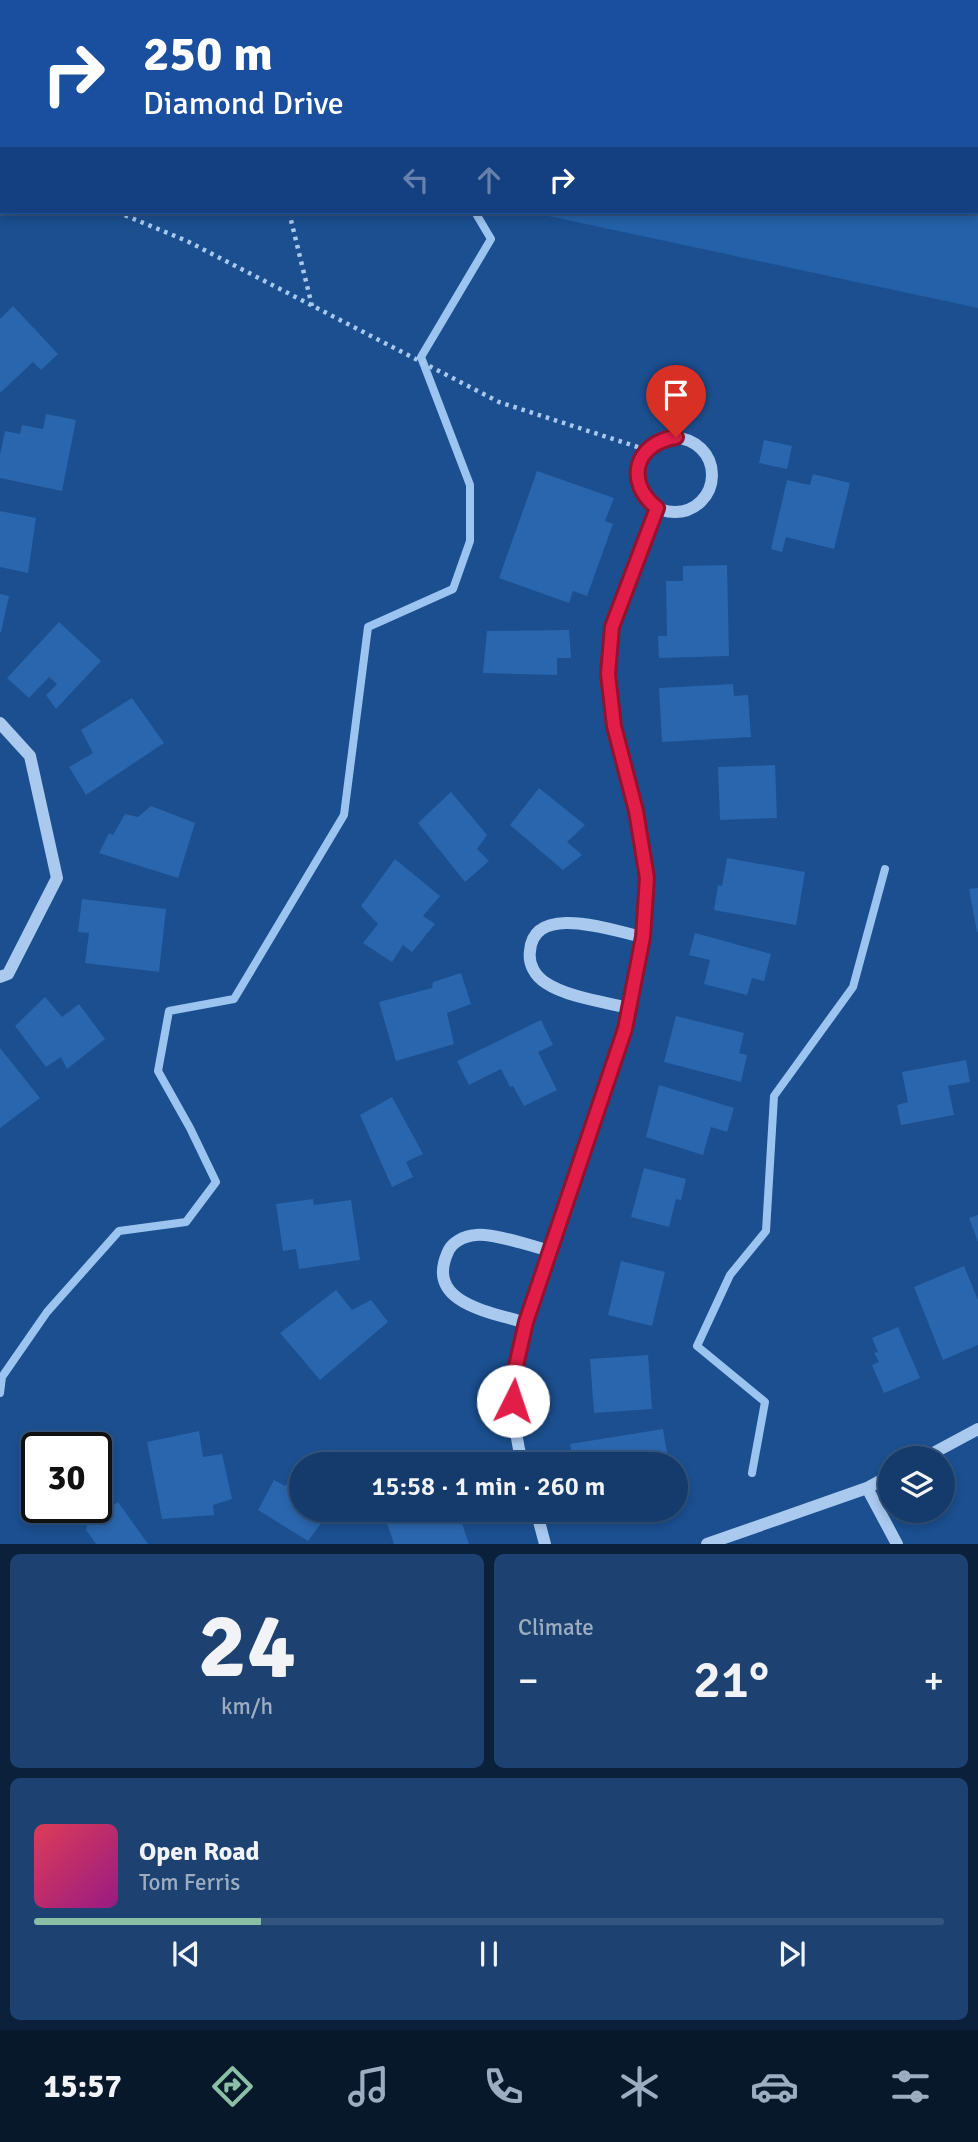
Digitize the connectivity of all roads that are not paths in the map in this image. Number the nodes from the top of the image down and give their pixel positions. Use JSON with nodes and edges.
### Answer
{"nodes":[{"id":1,"x":657,"y":508,"type":"junction"},
{"id":2,"x":0,"y":723,"type":"edge"},
{"id":3,"x":643,"y":937,"type":"junction"},
{"id":4,"x":0,"y":977,"type":"edge"},
{"id":5,"x":629,"y":1008,"type":"junction"},
{"id":6,"x":550,"y":1251,"type":"junction"},
{"id":7,"x":526,"y":1322,"type":"junction"},
{"id":8,"x":978,"y":1429,"type":"edge"},
{"id":9,"x":946,"y":1446,"type":"edge"},
{"id":10,"x":519,"y":1452,"type":"edge"},
{"id":11,"x":878,"y":1482,"type":"edge"},
{"id":12,"x":867,"y":1488,"type":"junction"},
{"id":13,"x":539,"y":1522,"type":"edge"},
{"id":14,"x":545,"y":1544,"type":"edge"},
{"id":15,"x":707,"y":1544,"type":"edge"},
{"id":16,"x":897,"y":1544,"type":"edge"}],
"edges":[{"from":1,"to":1,"type":"street"},
{"from":1,"to":3,"type":"street"},
{"from":2,"to":4,"type":"street"},
{"from":3,"to":5,"type":"street"},
{"from":3,"to":5,"type":"street"},
{"from":5,"to":6,"type":"street"},
{"from":6,"to":7,"type":"street"},
{"from":6,"to":7,"type":"street"},
{"from":7,"to":10,"type":"street"},
{"from":8,"to":9,"type":"street"},
{"from":11,"to":12,"type":"street"},
{"from":12,"to":15,"type":"street"},
{"from":12,"to":16,"type":"street"},
{"from":13,"to":14,"type":"street"}]}
